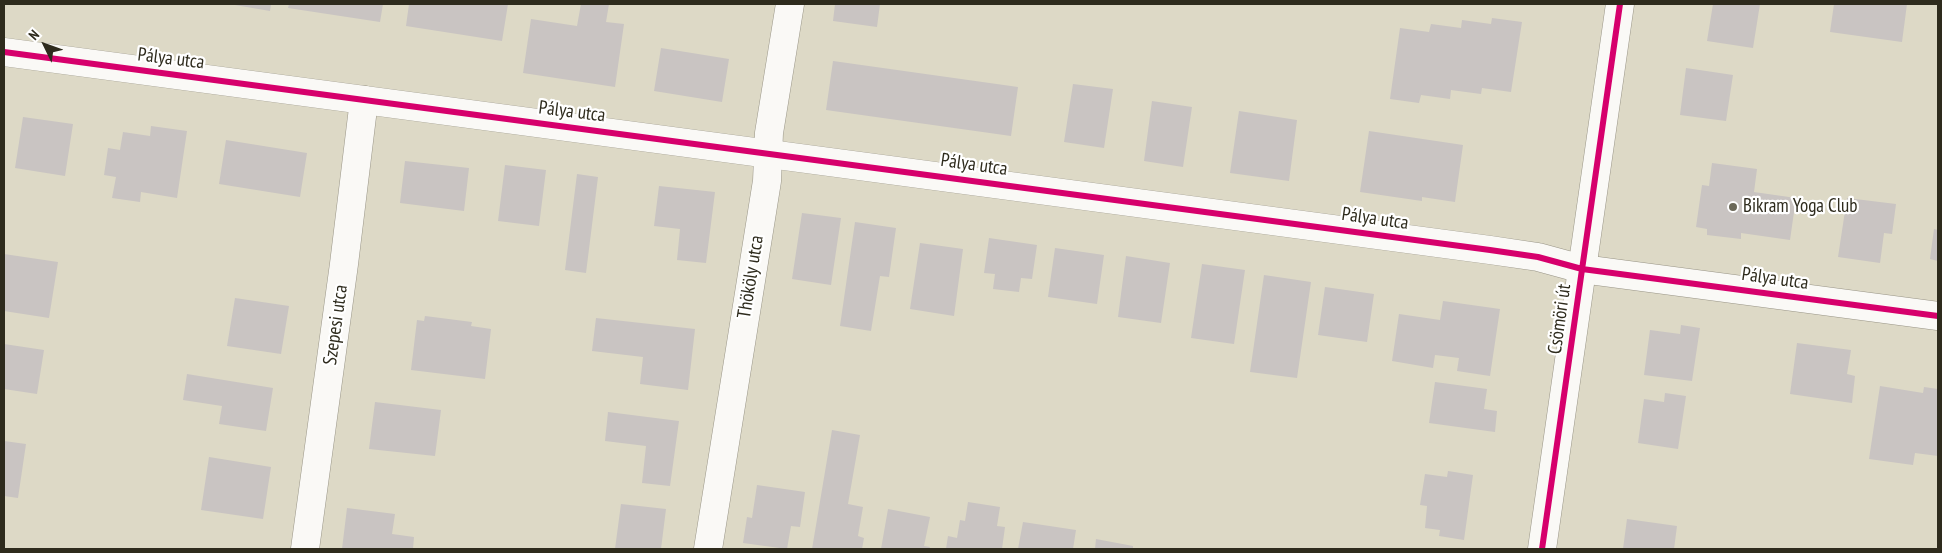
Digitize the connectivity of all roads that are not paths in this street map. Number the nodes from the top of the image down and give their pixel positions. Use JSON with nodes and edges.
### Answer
{"nodes":[{"id":1,"x":790,"y":4,"type":"edge"},
{"id":2,"x":1620,"y":4,"type":"edge"},
{"id":3,"x":4,"y":52,"type":"edge"},
{"id":4,"x":364,"y":100,"type":"junction"},
{"id":5,"x":768,"y":153,"type":"junction"},
{"id":6,"x":1582,"y":269,"type":"junction"},
{"id":7,"x":1938,"y":316,"type":"edge"},
{"id":8,"x":305,"y":549,"type":"edge"},
{"id":9,"x":708,"y":549,"type":"edge"},
{"id":10,"x":1542,"y":549,"type":"edge"}],
"edges":[{"from":1,"to":5,"type":"street","name":"Thököly utca"},
{"from":2,"to":6,"type":"street","name":"Csömöri út"},
{"from":3,"to":4,"type":"street","name":"Pálya utca"},
{"from":4,"to":5,"type":"street","name":"Pálya utca"},
{"from":4,"to":8,"type":"street","name":"Szepesi utca"},
{"from":5,"to":6,"type":"street","name":"Pálya utca"},
{"from":5,"to":9,"type":"street","name":"Thököly utca"},
{"from":6,"to":7,"type":"street","name":"Pálya utca"},
{"from":6,"to":10,"type":"street","name":"Csömöri út"}]}
